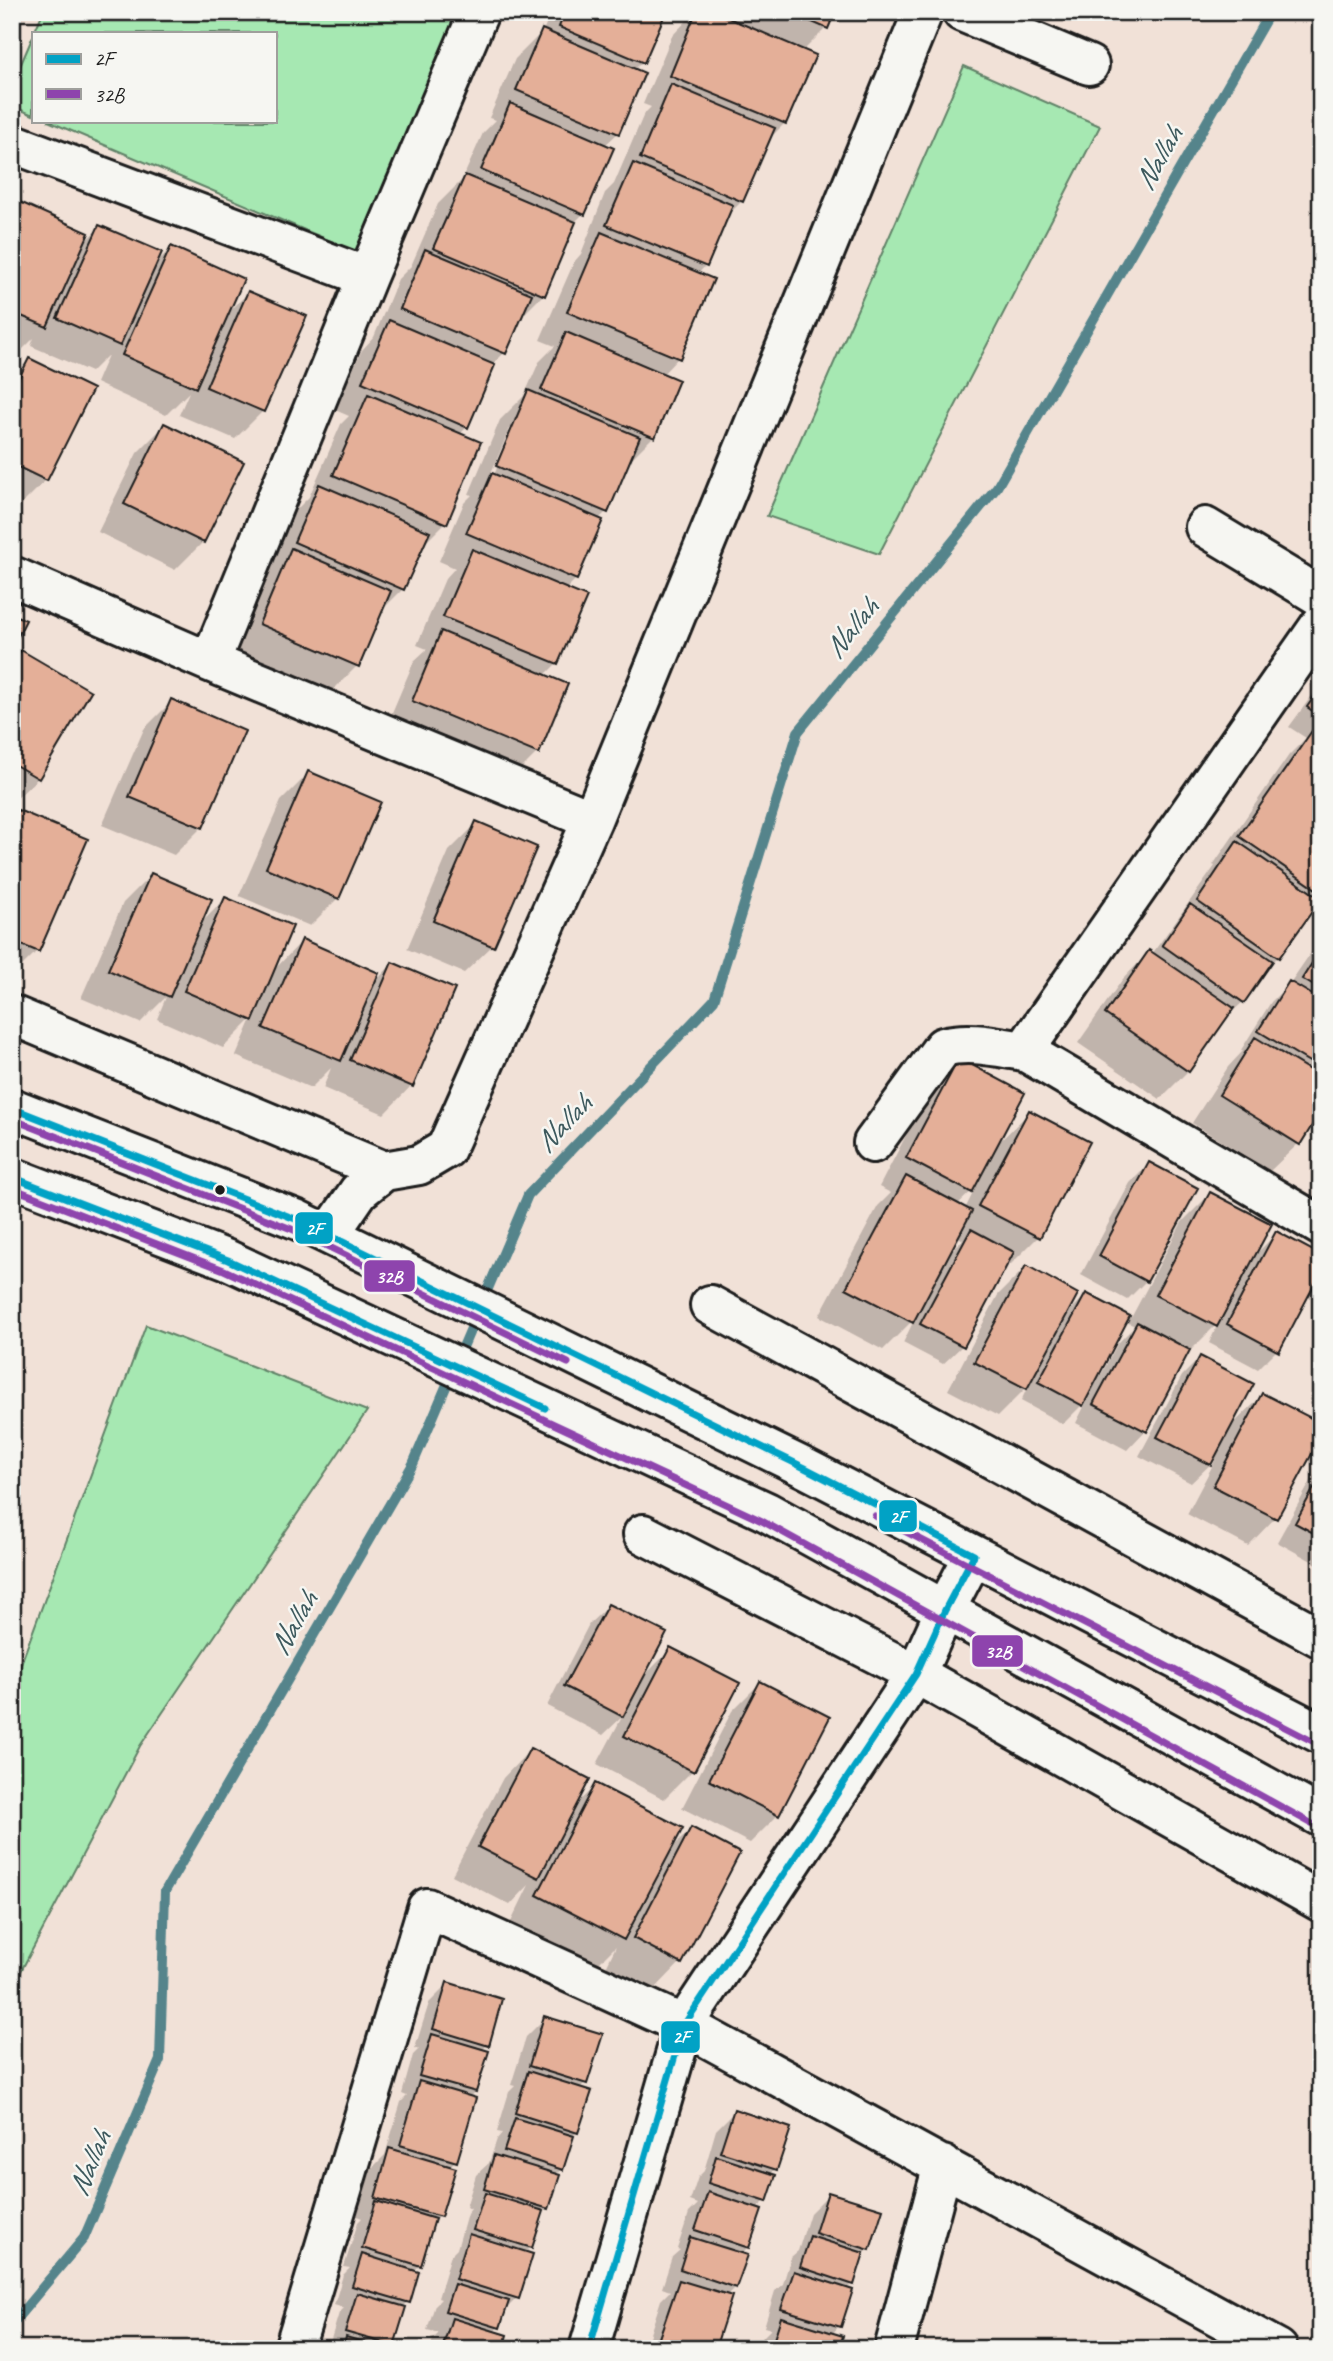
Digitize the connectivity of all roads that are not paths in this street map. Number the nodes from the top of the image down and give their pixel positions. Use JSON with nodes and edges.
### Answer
{"nodes":[{"id":1,"x":479,"y":12,"type":"edge"},
{"id":2,"x":923,"y":12,"type":"edge"},
{"id":3,"x":962,"y":12,"type":"edge"},
{"id":4,"x":1088,"y":65,"type":"dead end"},
{"id":5,"x":12,"y":143,"type":"edge"},
{"id":6,"x":368,"y":277,"type":"junction"},
{"id":7,"x":1205,"y":527,"type":"dead end"},
{"id":8,"x":12,"y":576,"type":"edge"},
{"id":9,"x":1321,"y":597,"type":"edge"},
{"id":10,"x":1321,"y":624,"type":"edge"},
{"id":11,"x":210,"y":662,"type":"junction"},
{"id":12,"x":592,"y":820,"type":"junction"},
{"id":13,"x":12,"y":1015,"type":"edge"},
{"id":14,"x":1024,"y":1051,"type":"junction"},
{"id":15,"x":12,"y":1108,"type":"edge"},
{"id":16,"x":873,"y":1143,"type":"dead end"},
{"id":17,"x":384,"y":1171,"type":"junction"},
{"id":18,"x":12,"y":1177,"type":"edge"},
{"id":19,"x":1321,"y":1226,"type":"edge"},
{"id":20,"x":329,"y":1235,"type":"junction"},
{"id":21,"x":710,"y":1305,"type":"dead end"},
{"id":22,"x":643,"y":1534,"type":"dead end"},
{"id":23,"x":974,"y":1555,"type":"junction"},
{"id":24,"x":945,"y":1610,"type":"junction"},
{"id":25,"x":1321,"y":1638,"type":"edge"},
{"id":26,"x":916,"y":1674,"type":"junction"},
{"id":27,"x":1321,"y":1734,"type":"edge"},
{"id":28,"x":1321,"y":1817,"type":"edge"},
{"id":29,"x":1321,"y":1902,"type":"edge"},
{"id":30,"x":684,"y":2025,"type":"junction"},
{"id":31,"x":943,"y":2165,"type":"junction"},
{"id":32,"x":294,"y":2349,"type":"edge"},
{"id":33,"x":589,"y":2349,"type":"edge"},
{"id":34,"x":894,"y":2349,"type":"edge"},
{"id":35,"x":1278,"y":2349,"type":"edge"}],
"edges":[{"from":1,"to":6,"type":"street"},
{"from":2,"to":12,"type":"street"},
{"from":3,"to":4,"type":"street"},
{"from":5,"to":6,"type":"street"},
{"from":6,"to":11,"type":"street"},
{"from":7,"to":9,"type":"street"},
{"from":8,"to":11,"type":"street"},
{"from":10,"to":14,"type":"street"},
{"from":11,"to":12,"type":"street"},
{"from":12,"to":17,"type":"street"},
{"from":13,"to":17,"type":"street"},
{"from":14,"to":16,"type":"street"},
{"from":14,"to":19,"type":"street"},
{"from":15,"to":20,"type":"street"},
{"from":17,"to":20,"type":"street"},
{"from":18,"to":24,"type":"street"},
{"from":20,"to":23,"type":"street"},
{"from":21,"to":25,"type":"street"},
{"from":22,"to":26,"type":"street"},
{"from":23,"to":24,"type":"street"},
{"from":23,"to":27,"type":"street"},
{"from":24,"to":26,"type":"street"},
{"from":24,"to":28,"type":"street"},
{"from":26,"to":29,"type":"street"},
{"from":26,"to":30,"type":"street"},
{"from":30,"to":31,"type":"street"},
{"from":30,"to":32,"type":"street"},
{"from":30,"to":33,"type":"street"},
{"from":31,"to":34,"type":"street"},
{"from":31,"to":35,"type":"street"}]}
